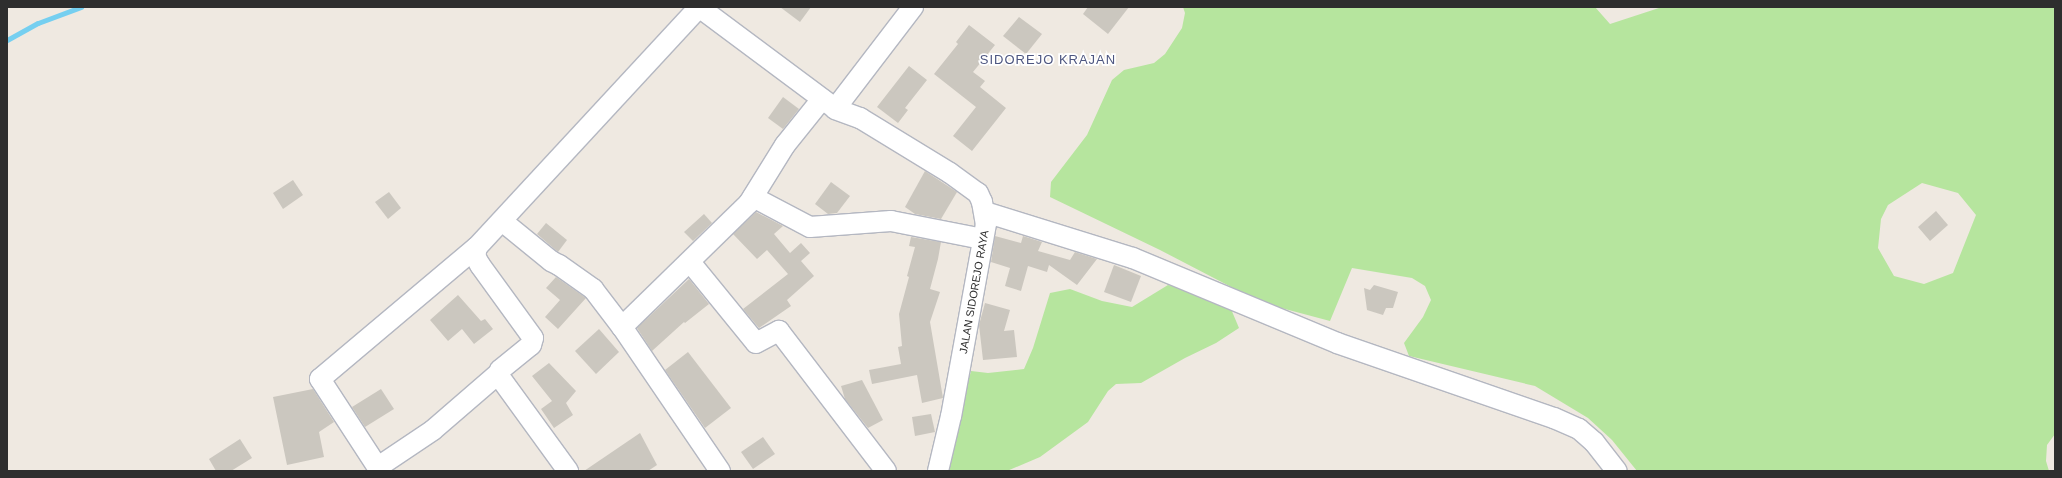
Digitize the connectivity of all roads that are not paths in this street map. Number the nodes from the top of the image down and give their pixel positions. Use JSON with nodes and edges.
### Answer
{"nodes":[{"id":1,"x":699,"y":7,"type":"edge"},
{"id":2,"x":913,"y":7,"type":"edge"},
{"id":3,"x":836,"y":99,"type":"junction"},
{"id":4,"x":753,"y":197,"type":"junction"},
{"id":5,"x":985,"y":212,"type":"junction"},
{"id":6,"x":502,"y":221,"type":"junction"},
{"id":7,"x":983,"y":239,"type":"junction"},
{"id":8,"x":477,"y":247,"type":"junction"},
{"id":9,"x":690,"y":262,"type":"junction"},
{"id":10,"x":622,"y":327,"type":"junction"},
{"id":11,"x":499,"y":373,"type":"junction"},
{"id":12,"x":379,"y":469,"type":"edge"},
{"id":13,"x":568,"y":471,"type":"edge"},
{"id":14,"x":720,"y":471,"type":"edge"},
{"id":15,"x":886,"y":471,"type":"edge"},
{"id":16,"x":938,"y":471,"type":"edge"},
{"id":17,"x":1617,"y":471,"type":"edge"}],
"edges":[{"from":1,"to":3,"type":"street","name":"JALAN SIDOREJO RAYA"},
{"from":1,"to":6,"type":"street"},
{"from":2,"to":3,"type":"street"},
{"from":3,"to":4,"type":"street"},
{"from":3,"to":5,"type":"street","name":"JALAN SIDOREJO RAYA"},
{"from":4,"to":7,"type":"street"},
{"from":4,"to":9,"type":"street"},
{"from":5,"to":7,"type":"street","name":"JALAN SIDOREJO RAYA"},
{"from":5,"to":17,"type":"street"},
{"from":6,"to":8,"type":"street"},
{"from":6,"to":10,"type":"street"},
{"from":7,"to":16,"type":"street","name":"JALAN SIDOREJO RAYA"},
{"from":8,"to":11,"type":"street"},
{"from":8,"to":12,"type":"street"},
{"from":9,"to":10,"type":"street"},
{"from":9,"to":15,"type":"street"},
{"from":10,"to":14,"type":"street"},
{"from":11,"to":12,"type":"street"},
{"from":11,"to":13,"type":"street"}]}
